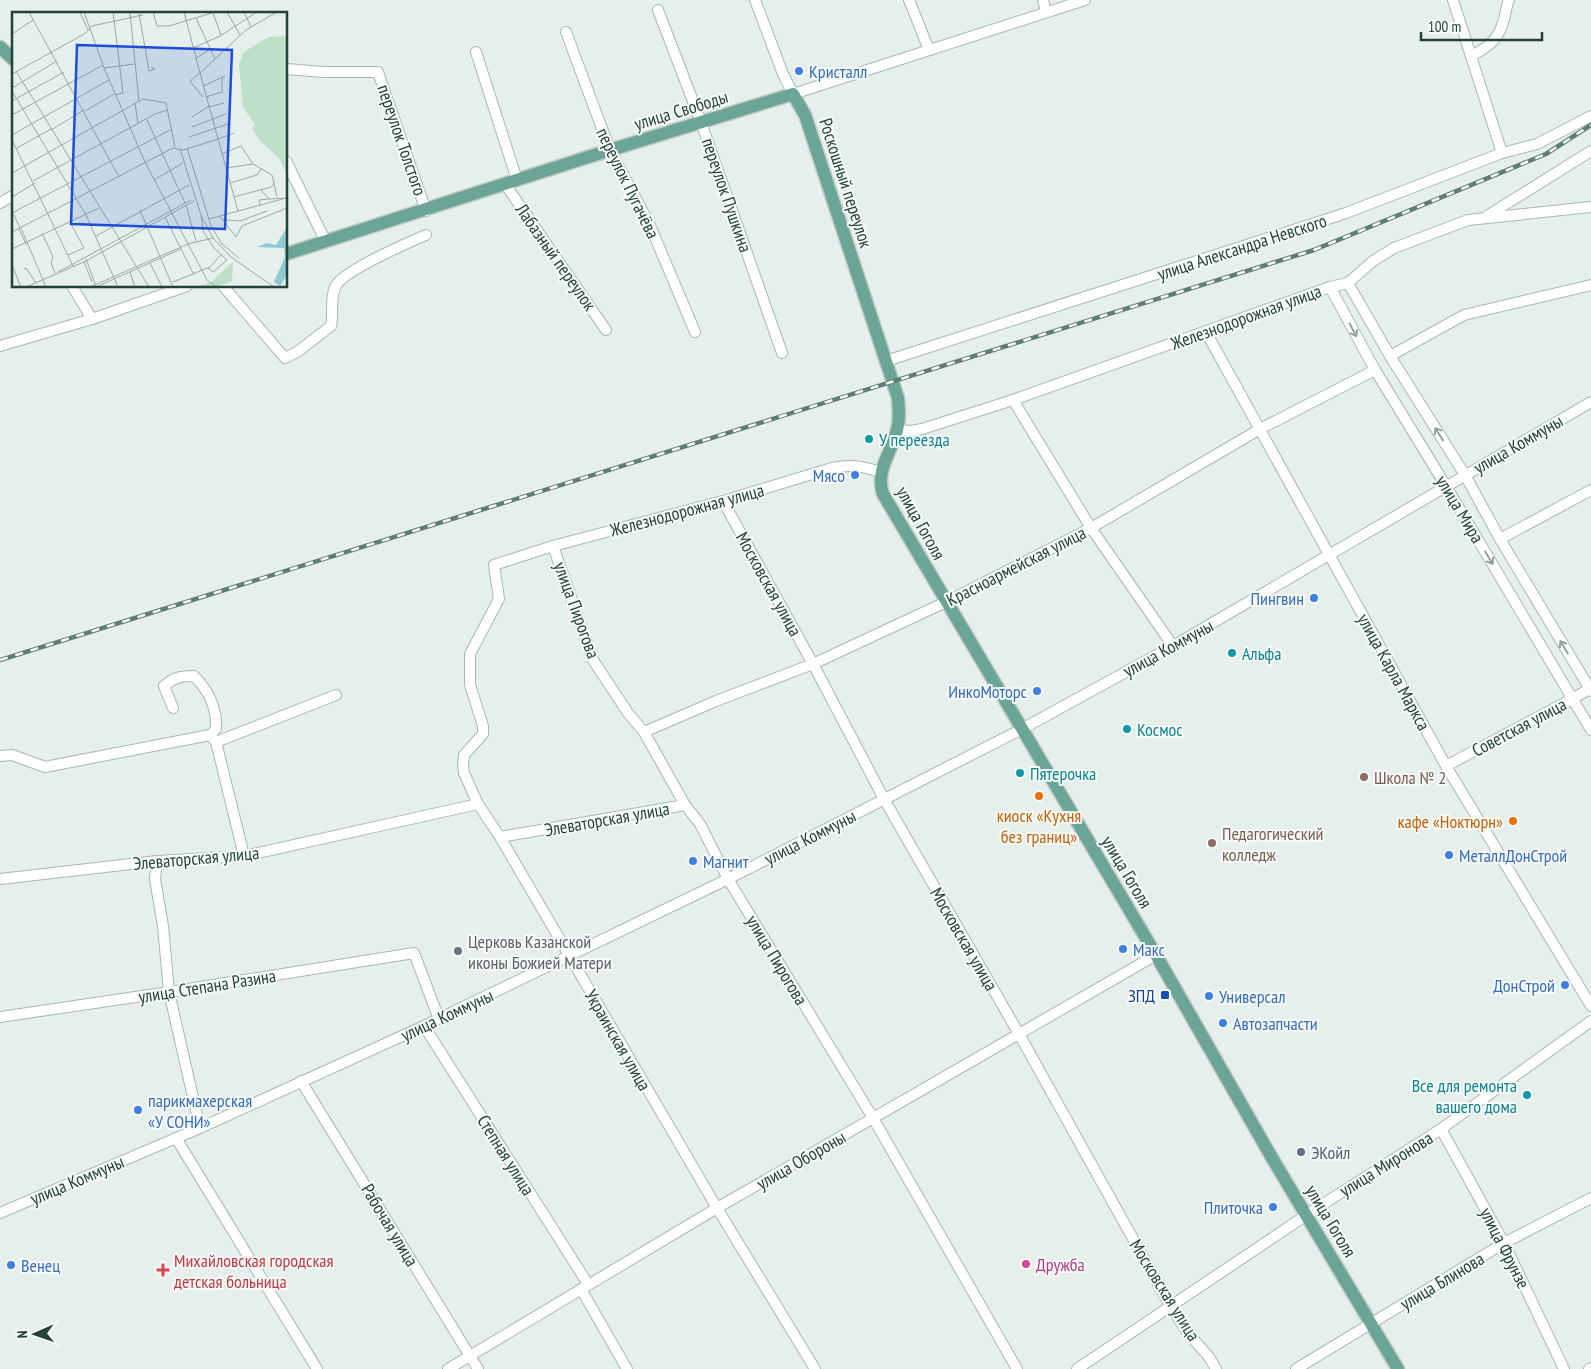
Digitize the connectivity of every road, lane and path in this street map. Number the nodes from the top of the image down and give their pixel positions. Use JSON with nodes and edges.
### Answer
{"nodes":[{"id":1,"x":755,"y":0,"type":"edge"},
{"id":2,"x":909,"y":0,"type":"edge"},
{"id":3,"x":1043,"y":0,"type":"edge"},
{"id":4,"x":1085,"y":0,"type":"edge"},
{"id":5,"x":1453,"y":0,"type":"edge"},
{"id":6,"x":1508,"y":0,"type":"edge"},
{"id":7,"x":658,"y":10,"type":"dead end"},
{"id":8,"x":1046,"y":12,"type":"junction"},
{"id":9,"x":566,"y":32,"type":"dead end"},
{"id":10,"x":0,"y":47,"type":"edge"},
{"id":11,"x":929,"y":50,"type":"junction"},
{"id":12,"x":476,"y":52,"type":"dead end"},
{"id":13,"x":1471,"y":56,"type":"junction"},
{"id":14,"x":12,"y":58,"type":"edge"},
{"id":15,"x":288,"y":68,"type":"edge"},
{"id":16,"x":793,"y":94,"type":"junction"},
{"id":17,"x":1591,"y":116,"type":"edge"},
{"id":18,"x":701,"y":122,"type":"junction"},
{"id":19,"x":610,"y":150,"type":"junction"},
{"id":20,"x":1591,"y":151,"type":"edge"},
{"id":21,"x":1502,"y":153,"type":"junction"},
{"id":22,"x":288,"y":165,"type":"edge"},
{"id":23,"x":511,"y":182,"type":"junction"},
{"id":24,"x":12,"y":198,"type":"edge"},
{"id":25,"x":0,"y":203,"type":"edge"},
{"id":26,"x":1591,"y":207,"type":"edge"},
{"id":27,"x":426,"y":211,"type":"junction"},
{"id":28,"x":1484,"y":218,"type":"junction"},
{"id":29,"x":426,"y":235,"type":"dead end"},
{"id":30,"x":326,"y":242,"type":"junction"},
{"id":31,"x":288,"y":253,"type":"edge"},
{"id":32,"x":1348,"y":283,"type":"junction"},
{"id":33,"x":1591,"y":285,"type":"edge"},
{"id":34,"x":1330,"y":287,"type":"junction"},
{"id":35,"x":73,"y":288,"type":"edge"},
{"id":36,"x":181,"y":288,"type":"edge"},
{"id":37,"x":225,"y":288,"type":"edge"},
{"id":38,"x":92,"y":319,"type":"junction"},
{"id":39,"x":606,"y":330,"type":"dead end"},
{"id":40,"x":695,"y":332,"type":"dead end"},
{"id":41,"x":1206,"y":332,"type":"junction"},
{"id":42,"x":0,"y":346,"type":"edge"},
{"id":43,"x":782,"y":352,"type":"dead end"},
{"id":44,"x":1390,"y":356,"type":"junction"},
{"id":45,"x":886,"y":361,"type":"junction"},
{"id":46,"x":1375,"y":370,"type":"junction"},
{"id":47,"x":892,"y":382,"type":"joint"},
{"id":48,"x":1013,"y":400,"type":"junction"},
{"id":49,"x":1591,"y":402,"type":"edge"},
{"id":50,"x":1260,"y":429,"type":"junction"},
{"id":51,"x":897,"y":430,"type":"junction"},
{"id":52,"x":880,"y":472,"type":"junction"},
{"id":53,"x":1465,"y":475,"type":"junction"},
{"id":54,"x":1446,"y":486,"type":"junction"},
{"id":55,"x":1591,"y":490,"type":"edge"},
{"id":56,"x":723,"y":502,"type":"junction"},
{"id":57,"x":1091,"y":528,"type":"junction"},
{"id":58,"x":1500,"y":540,"type":"junction"},
{"id":59,"x":553,"y":546,"type":"junction"},
{"id":60,"x":1329,"y":555,"type":"junction"},
{"id":61,"x":494,"y":565,"type":"joint"},
{"id":62,"x":946,"y":602,"type":"junction"},
{"id":63,"x":1173,"y":646,"type":"junction"},
{"id":64,"x":813,"y":664,"type":"junction"},
{"id":65,"x":1590,"y":689,"type":"edge"},
{"id":66,"x":336,"y":695,"type":"dead end"},
{"id":67,"x":1572,"y":699,"type":"junction"},
{"id":68,"x":173,"y":708,"type":"dead end"},
{"id":69,"x":1022,"y":729,"type":"junction"},
{"id":70,"x":1591,"y":730,"type":"edge"},
{"id":71,"x":644,"y":732,"type":"junction"},
{"id":72,"x":213,"y":738,"type":"junction"},
{"id":73,"x":0,"y":756,"type":"edge"},
{"id":74,"x":1446,"y":766,"type":"junction"},
{"id":75,"x":884,"y":799,"type":"junction"},
{"id":76,"x":478,"y":804,"type":"junction"},
{"id":77,"x":685,"y":805,"type":"junction"},
{"id":78,"x":500,"y":837,"type":"junction"},
{"id":79,"x":244,"y":856,"type":"junction"},
{"id":80,"x":157,"y":860,"type":"junction"},
{"id":81,"x":0,"y":879,"type":"edge"},
{"id":82,"x":728,"y":879,"type":"junction"},
{"id":83,"x":1156,"y":955,"type":"junction"},
{"id":84,"x":569,"y":956,"type":"junction"},
{"id":85,"x":168,"y":992,"type":"junction"},
{"id":86,"x":1591,"y":1006,"type":"edge"},
{"id":87,"x":0,"y":1017,"type":"edge"},
{"id":88,"x":439,"y":1019,"type":"junction"},
{"id":89,"x":1591,"y":1021,"type":"edge"},
{"id":90,"x":424,"y":1026,"type":"junction"},
{"id":91,"x":1019,"y":1034,"type":"junction"},
{"id":92,"x":301,"y":1081,"type":"junction"},
{"id":93,"x":873,"y":1118,"type":"junction"},
{"id":94,"x":200,"y":1128,"type":"junction"},
{"id":95,"x":1441,"y":1129,"type":"junction"},
{"id":96,"x":176,"y":1138,"type":"junction"},
{"id":97,"x":1591,"y":1198,"type":"edge"},
{"id":98,"x":717,"y":1208,"type":"junction"},
{"id":99,"x":0,"y":1214,"type":"edge"},
{"id":100,"x":1307,"y":1215,"type":"junction"},
{"id":101,"x":1504,"y":1243,"type":"junction"},
{"id":102,"x":584,"y":1287,"type":"junction"},
{"id":103,"x":1171,"y":1307,"type":"junction"},
{"id":104,"x":1372,"y":1322,"type":"junction"},
{"id":105,"x":470,"y":1356,"type":"junction"},
{"id":106,"x":317,"y":1369,"type":"edge"},
{"id":107,"x":448,"y":1369,"type":"edge"},
{"id":108,"x":478,"y":1369,"type":"edge"},
{"id":109,"x":627,"y":1369,"type":"edge"},
{"id":110,"x":815,"y":1369,"type":"edge"},
{"id":111,"x":1016,"y":1369,"type":"edge"},
{"id":112,"x":1077,"y":1369,"type":"edge"},
{"id":113,"x":1216,"y":1369,"type":"edge"},
{"id":114,"x":1296,"y":1369,"type":"edge"},
{"id":115,"x":1398,"y":1369,"type":"edge"},
{"id":116,"x":1564,"y":1369,"type":"edge"}],
"edges":[{"from":1,"to":16,"type":"street","name":"Роскошный переулок"},
{"from":2,"to":11,"type":"street"},
{"from":3,"to":8,"type":"street"},
{"from":4,"to":8,"type":"street","name":"улица Свободы"},
{"from":5,"to":13,"type":"street"},
{"from":6,"to":13,"type":"street"},
{"from":7,"to":18,"type":"street","name":"переулок Пушкина"},
{"from":8,"to":11,"type":"street","name":"улица Свободы"},
{"from":9,"to":19,"type":"street","name":"переулок Пугачёва"},
{"from":10,"to":14,"type":"main road"},
{"from":11,"to":16,"type":"street","name":"улица Свободы"},
{"from":12,"to":23,"type":"street","name":"Лабазный переулок"},
{"from":13,"to":21,"type":"street"},
{"from":15,"to":27,"type":"street","name":"переулок Толстого"},
{"from":16,"to":18,"type":"main road","name":"улица Свободы"},
{"from":16,"to":45,"type":"main road","name":"Роскошный переулок"},
{"from":17,"to":21,"type":"street","name":"улица Александра Невского"},
{"from":18,"to":19,"type":"main road","name":"улица Свободы"},
{"from":18,"to":43,"type":"street","name":"переулок Пушкина"},
{"from":19,"to":23,"type":"main road","name":"улица Свободы"},
{"from":19,"to":40,"type":"street","name":"переулок Пугачёва"},
{"from":20,"to":28,"type":"street"},
{"from":21,"to":45,"type":"street","name":"улица Александра Невского"},
{"from":22,"to":30,"type":"street"},
{"from":23,"to":27,"type":"main road","name":"улица Свободы"},
{"from":23,"to":39,"type":"street","name":"Лабазный переулок"},
{"from":24,"to":25,"type":"street"},
{"from":26,"to":28,"type":"street","name":"Железнодорожная улица"},
{"from":27,"to":30,"type":"main road","name":"улица Свободы"},
{"from":28,"to":32,"type":"street","name":"Железнодорожная улица"},
{"from":29,"to":37,"type":"street"},
{"from":30,"to":31,"type":"main road","name":"улица Свободы"},
{"from":32,"to":34,"type":"street","name":"Железнодорожная улица"},
{"from":32,"to":44,"type":"street","name":"улица Мира"},
{"from":33,"to":44,"type":"street"},
{"from":34,"to":41,"type":"street","name":"Железнодорожная улица"},
{"from":34,"to":46,"type":"street","name":"улица Мира","one_way":true},
{"from":35,"to":38,"type":"street"},
{"from":36,"to":38,"type":"street"},
{"from":38,"to":42,"type":"street"},
{"from":41,"to":48,"type":"street","name":"Железнодорожная улица"},
{"from":41,"to":50,"type":"street","name":"улица Карла Маркса"},
{"from":53,"to":44,"type":"street","name":"улица Мира","one_way":true},
{"from":45,"to":47,"type":"main road","name":"Роскошный переулок"},
{"from":46,"to":50,"type":"street","name":"Красноармейская улица"},
{"from":46,"to":54,"type":"street","name":"улица Мира"},
{"from":47,"to":51,"type":"main road","name":"улица Гоголя"},
{"from":48,"to":51,"type":"street","name":"Железнодорожная улица"},
{"from":48,"to":57,"type":"street"},
{"from":49,"to":53,"type":"street","name":"улица Коммуны"},
{"from":50,"to":57,"type":"street","name":"Красноармейская улица"},
{"from":50,"to":60,"type":"street","name":"улица Карла Маркса"},
{"from":51,"to":52,"type":"main road","name":"улица Гоголя"},
{"from":52,"to":56,"type":"street","name":"Железнодорожная улица"},
{"from":52,"to":62,"type":"main road","name":"улица Гоголя"},
{"from":53,"to":54,"type":"street","name":"улица Коммуны"},
{"from":53,"to":58,"type":"street","name":"улица Мира"},
{"from":54,"to":60,"type":"street","name":"улица Коммуны"},
{"from":54,"to":67,"type":"street","name":"улица Мира","one_way":true},
{"from":55,"to":58,"type":"street"},
{"from":56,"to":59,"type":"street","name":"Железнодорожная улица"},
{"from":56,"to":64,"type":"street","name":"Московская улица"},
{"from":57,"to":62,"type":"street","name":"Красноармейская улица"},
{"from":57,"to":63,"type":"street"},
{"from":65,"to":58,"type":"street","name":"улица Мира","one_way":true},
{"from":59,"to":61,"type":"street","name":"Железнодорожная улица"},
{"from":59,"to":71,"type":"street","name":"улица Пирогова"},
{"from":60,"to":63,"type":"street","name":"улица Коммуны"},
{"from":60,"to":74,"type":"street","name":"улица Карла Маркса"},
{"from":61,"to":76,"type":"street","name":"Украинская улица"},
{"from":62,"to":64,"type":"street","name":"Красноармейская улица"},
{"from":62,"to":69,"type":"main road","name":"улица Гоголя"},
{"from":63,"to":69,"type":"street","name":"улица Коммуны"},
{"from":64,"to":71,"type":"street","name":"Красноармейская улица"},
{"from":64,"to":75,"type":"street","name":"Московская улица"},
{"from":65,"to":67,"type":"street","name":"Советская улица"},
{"from":66,"to":72,"type":"street"},
{"from":67,"to":70,"type":"street","name":"улица Мира"},
{"from":67,"to":74,"type":"street","name":"Советская улица"},
{"from":68,"to":72,"type":"street"},
{"from":69,"to":75,"type":"street","name":"улица Коммуны"},
{"from":69,"to":83,"type":"main road","name":"улица Гоголя"},
{"from":71,"to":77,"type":"street","name":"улица Пирогова"},
{"from":72,"to":73,"type":"street"},
{"from":72,"to":79,"type":"street"},
{"from":74,"to":86,"type":"street","name":"улица Карла Маркса"},
{"from":75,"to":82,"type":"street","name":"улица Коммуны"},
{"from":75,"to":91,"type":"street","name":"Московская улица"},
{"from":76,"to":78,"type":"street","name":"Украинская улица"},
{"from":76,"to":79,"type":"street","name":"Элеваторская улица"},
{"from":77,"to":78,"type":"street","name":"Элеваторская улица"},
{"from":77,"to":82,"type":"street","name":"улица Пирогова"},
{"from":78,"to":84,"type":"street","name":"Украинская улица"},
{"from":79,"to":80,"type":"street","name":"Элеваторская улица"},
{"from":80,"to":81,"type":"street","name":"Элеваторская улица"},
{"from":80,"to":85,"type":"street"},
{"from":82,"to":84,"type":"street","name":"улица Коммуны"},
{"from":82,"to":93,"type":"street","name":"улица Пирогова"},
{"from":83,"to":91,"type":"street","name":"улица Обороны"},
{"from":83,"to":100,"type":"main road","name":"улица Гоголя"},
{"from":84,"to":88,"type":"street","name":"улица Коммуны"},
{"from":84,"to":98,"type":"street","name":"Украинская улица"},
{"from":85,"to":87,"type":"street","name":"улица Степана Разина"},
{"from":85,"to":88,"type":"street","name":"улица Степана Разина"},
{"from":85,"to":94,"type":"street"},
{"from":88,"to":90,"type":"street","name":"улица Коммуны"},
{"from":89,"to":95,"type":"street","name":"улица Миронова"},
{"from":90,"to":92,"type":"street","name":"улица Коммуны"},
{"from":90,"to":102,"type":"street","name":"Степная улица"},
{"from":91,"to":93,"type":"street","name":"улица Обороны"},
{"from":91,"to":103,"type":"street","name":"Московская улица"},
{"from":92,"to":94,"type":"street","name":"улица Коммуны"},
{"from":92,"to":105,"type":"street","name":"Рабочая улица"},
{"from":93,"to":98,"type":"street","name":"улица Обороны"},
{"from":93,"to":111,"type":"street","name":"улица Пирогова"},
{"from":94,"to":96,"type":"street","name":"улица Коммуны"},
{"from":95,"to":100,"type":"street","name":"улица Миронова"},
{"from":95,"to":101,"type":"street","name":"улица Фрунзе"},
{"from":96,"to":99,"type":"street","name":"улица Коммуны"},
{"from":96,"to":106,"type":"street"},
{"from":97,"to":101,"type":"street","name":"улица Блинова"},
{"from":98,"to":102,"type":"street","name":"улица Обороны"},
{"from":98,"to":110,"type":"street","name":"Украинская улица"},
{"from":100,"to":103,"type":"street","name":"улица Миронова"},
{"from":100,"to":104,"type":"main road","name":"улица Гоголя"},
{"from":101,"to":104,"type":"street","name":"улица Блинова"},
{"from":101,"to":116,"type":"street","name":"улица Фрунзе"},
{"from":102,"to":105,"type":"street","name":"улица Обороны"},
{"from":102,"to":109,"type":"street","name":"Степная улица"},
{"from":103,"to":112,"type":"street","name":"улица Миронова"},
{"from":103,"to":113,"type":"street","name":"Московская улица"},
{"from":104,"to":114,"type":"street","name":"улица Блинова"},
{"from":104,"to":115,"type":"main road","name":"улица Гоголя"},
{"from":105,"to":107,"type":"street","name":"улица Обороны"},
{"from":105,"to":108,"type":"street","name":"Рабочая улица"}]}
